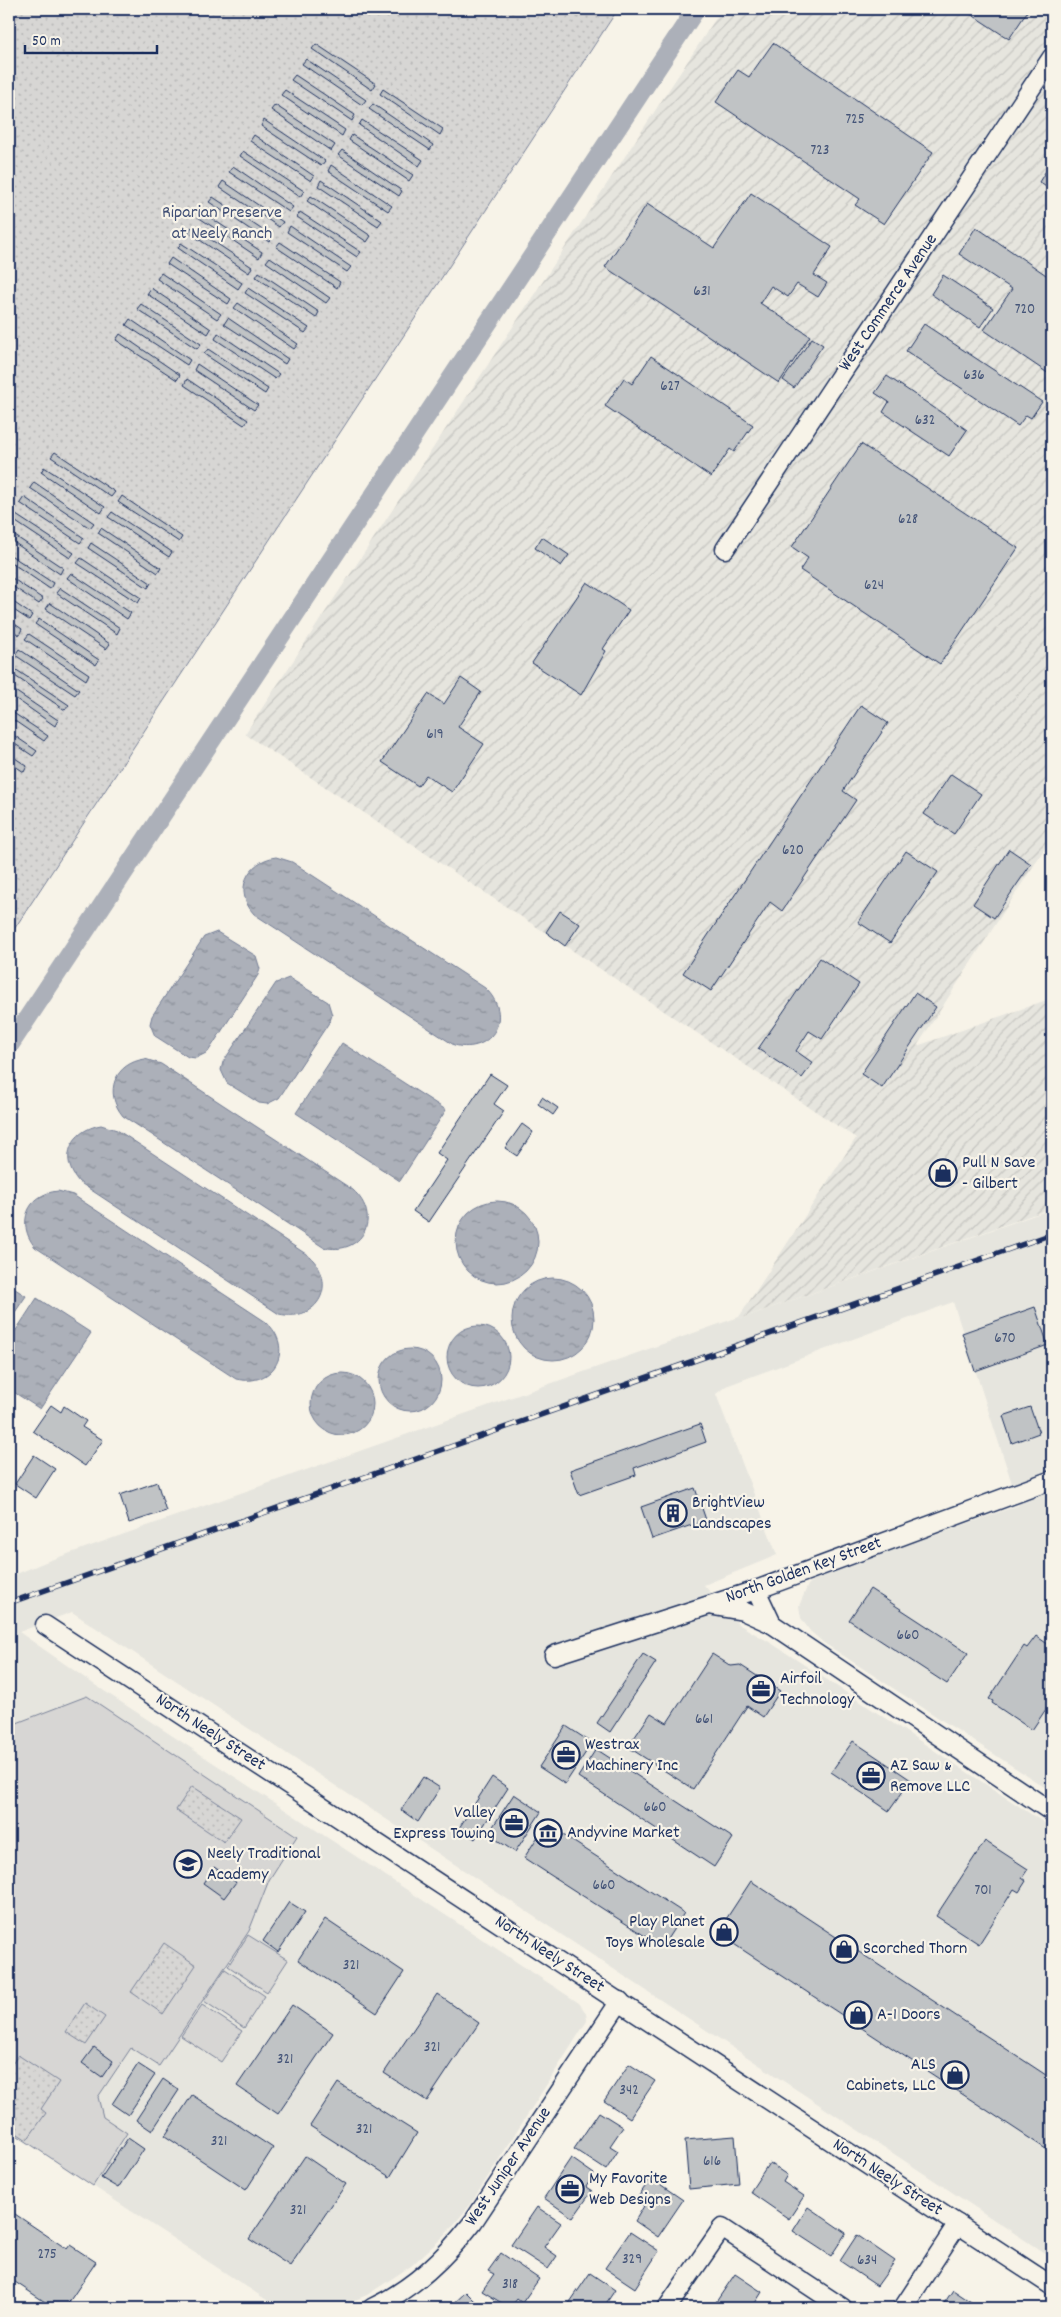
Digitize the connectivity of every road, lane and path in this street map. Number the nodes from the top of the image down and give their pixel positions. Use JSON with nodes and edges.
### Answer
{"nodes":[{"id":1,"x":1052,"y":57,"type":"edge"},
{"id":2,"x":725,"y":549,"type":"dead end"},
{"id":3,"x":1052,"y":1480,"type":"edge"},
{"id":4,"x":756,"y":1590,"type":"junction"},
{"id":5,"x":706,"y":1606,"type":"junction"},
{"id":6,"x":772,"y":1624,"type":"junction"},
{"id":7,"x":45,"y":1625,"type":"dead end"},
{"id":8,"x":554,"y":1655,"type":"dead end"},
{"id":9,"x":1052,"y":1812,"type":"edge"},
{"id":10,"x":620,"y":2001,"type":"junction"},
{"id":11,"x":958,"y":2224,"type":"junction"},
{"id":12,"x":1052,"y":2286,"type":"edge"},
{"id":13,"x":372,"y":2308,"type":"edge"},
{"id":14,"x":667,"y":2308,"type":"edge"},
{"id":15,"x":843,"y":2308,"type":"edge"},
{"id":16,"x":903,"y":2308,"type":"edge"}],
"edges":[{"from":1,"to":2,"type":"street","name":"West Commerce Avenue"},
{"from":3,"to":4,"type":"street","name":"North Golden Key Street"},
{"from":4,"to":5,"type":"street","name":"North Golden Key Street"},
{"from":4,"to":6,"type":"street"},
{"from":5,"to":6,"type":"street"},
{"from":5,"to":8,"type":"street","name":"North Golden Key Street"},
{"from":6,"to":9,"type":"street"},
{"from":7,"to":10,"type":"street","name":"North Neely Street"},
{"from":10,"to":11,"type":"street","name":"North Neely Street"},
{"from":10,"to":13,"type":"street","name":"West Juniper Avenue"},
{"from":11,"to":12,"type":"street","name":"North Neely Street"},
{"from":11,"to":16,"type":"street"},
{"from":14,"to":15,"type":"street"}]}
